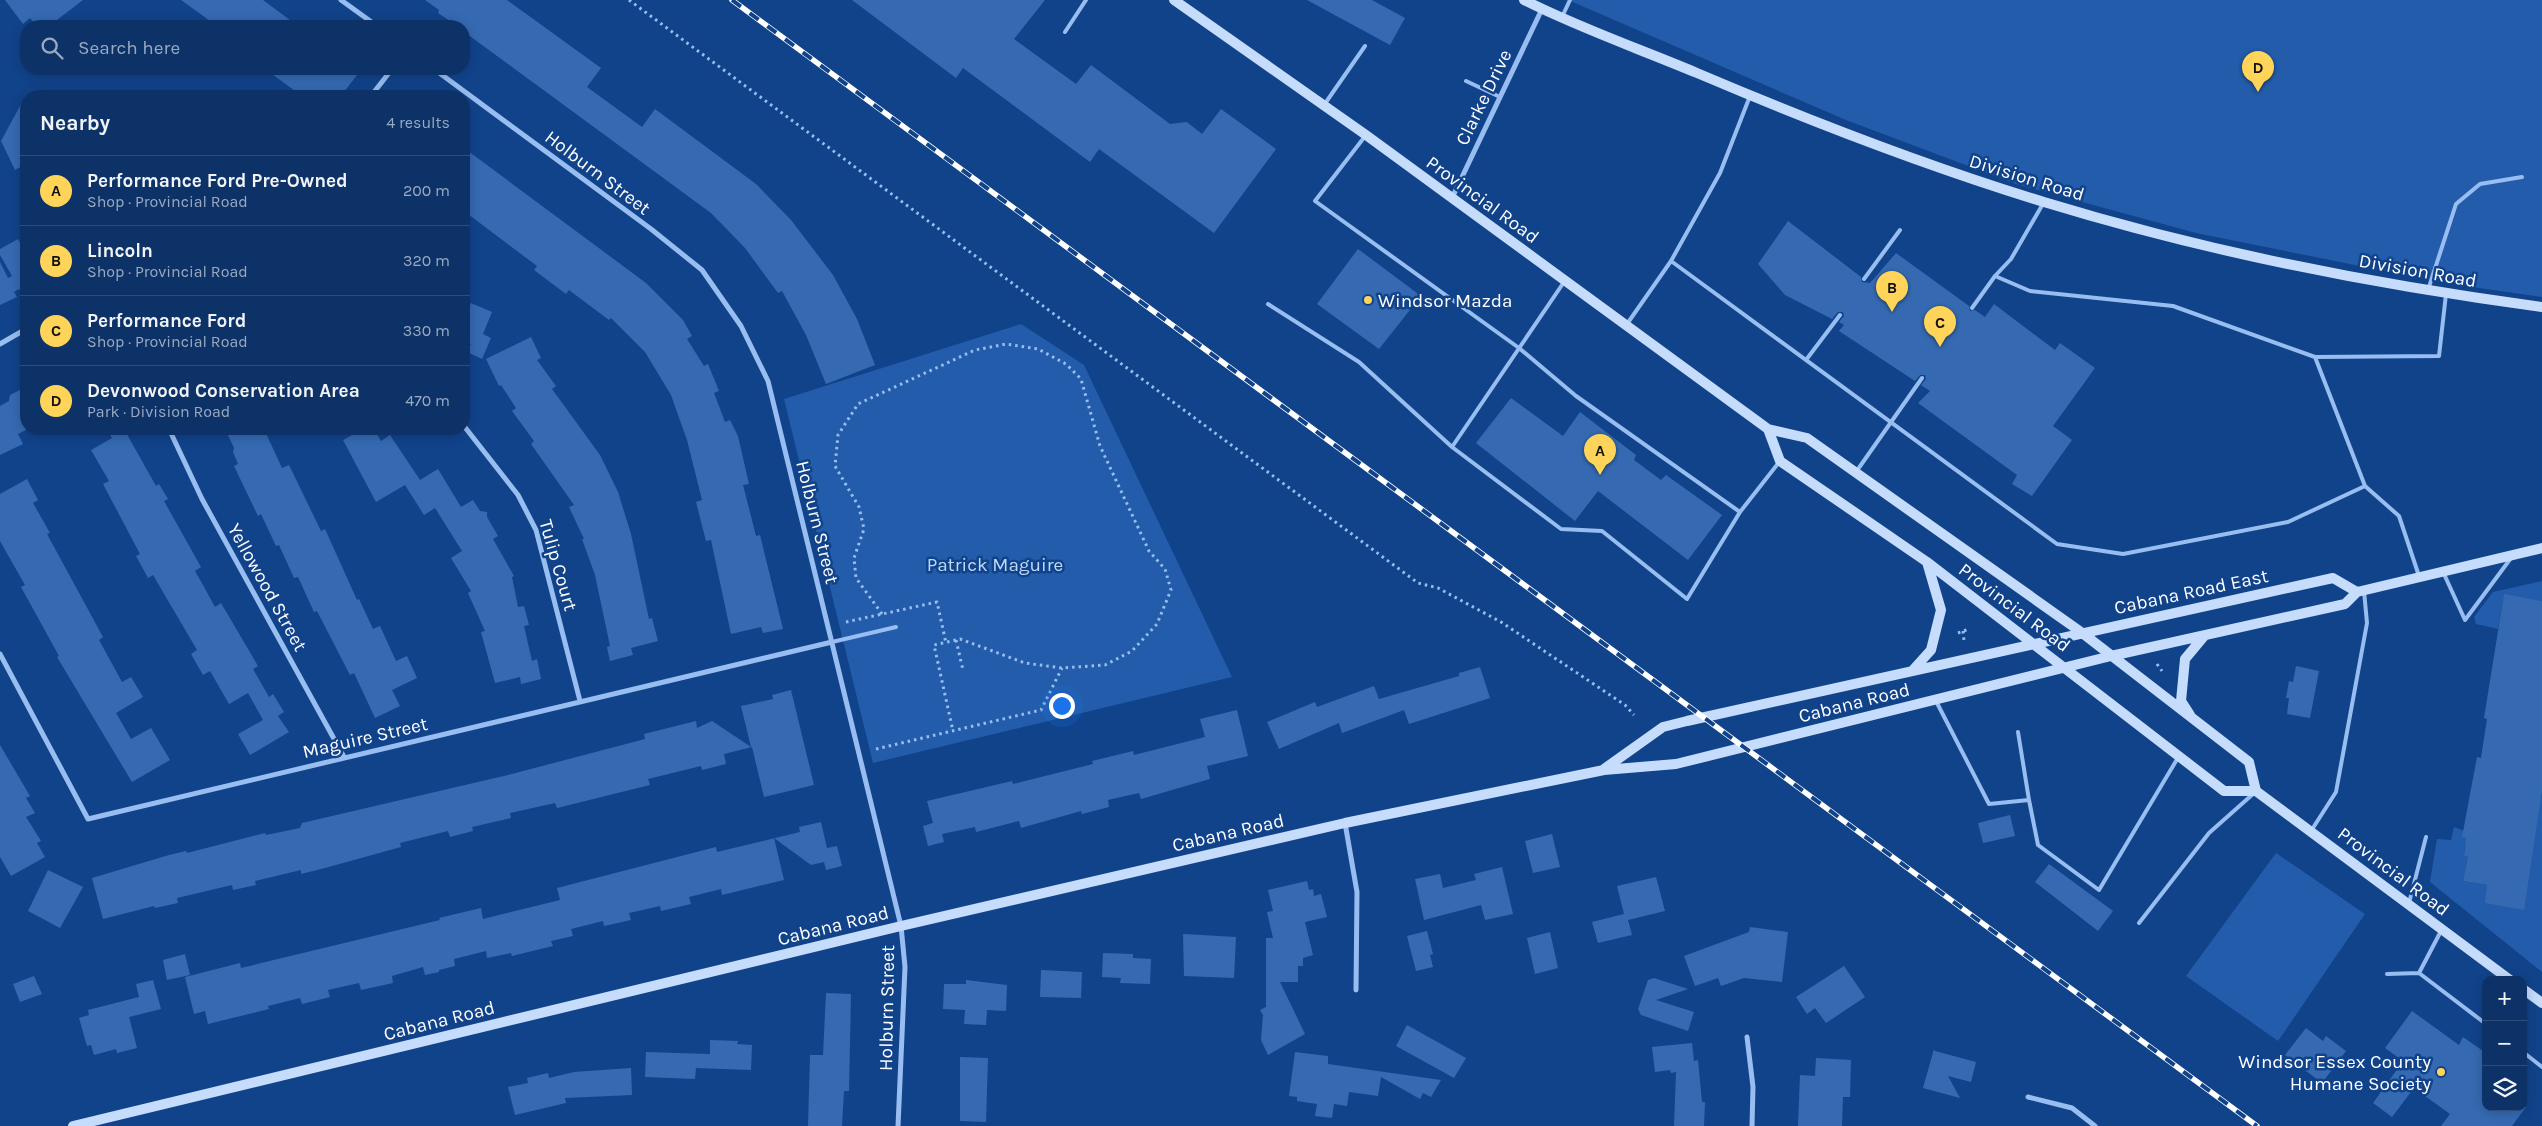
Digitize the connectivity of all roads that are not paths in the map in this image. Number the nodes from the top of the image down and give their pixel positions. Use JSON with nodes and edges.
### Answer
{"nodes":[{"id":1,"x":342,"y":0,"type":"edge"},
{"id":2,"x":1086,"y":0,"type":"edge"},
{"id":3,"x":1174,"y":0,"type":"edge"},
{"id":4,"x":1526,"y":0,"type":"edge"},
{"id":5,"x":1570,"y":0,"type":"edge"},
{"id":6,"x":1542,"y":9,"type":"junction"},
{"id":7,"x":1562,"y":17,"type":"junction"},
{"id":8,"x":369,"y":20,"type":"edge"},
{"id":9,"x":1065,"y":32,"type":"dead end"},
{"id":10,"x":1365,"y":46,"type":"dead end"},
{"id":11,"x":387,"y":75,"type":"edge"},
{"id":12,"x":442,"y":75,"type":"edge"},
{"id":13,"x":1466,"y":81,"type":"dead end"},
{"id":14,"x":376,"y":90,"type":"edge"},
{"id":15,"x":462,"y":90,"type":"edge"},
{"id":16,"x":470,"y":96,"type":"edge"},
{"id":17,"x":1750,"y":96,"type":"junction"},
{"id":18,"x":1500,"y":97,"type":"junction"},
{"id":19,"x":1324,"y":105,"type":"junction"},
{"id":20,"x":1366,"y":136,"type":"junction"},
{"id":21,"x":2522,"y":176,"type":"dead end"},
{"id":22,"x":1452,"y":198,"type":"junction"},
{"id":23,"x":2044,"y":202,"type":"junction"},
{"id":24,"x":1900,"y":230,"type":"dead end"},
{"id":25,"x":1671,"y":260,"type":"junction"},
{"id":26,"x":1995,"y":276,"type":"junction"},
{"id":27,"x":1864,"y":279,"type":"dead end"},
{"id":28,"x":1565,"y":280,"type":"junction"},
{"id":29,"x":2428,"y":292,"type":"junction"},
{"id":30,"x":2446,"y":294,"type":"junction"},
{"id":31,"x":1268,"y":304,"type":"dead end"},
{"id":32,"x":2542,"y":307,"type":"edge"},
{"id":33,"x":1972,"y":308,"type":"dead end"},
{"id":34,"x":1840,"y":315,"type":"dead end"},
{"id":35,"x":1626,"y":325,"type":"junction"},
{"id":36,"x":20,"y":332,"type":"edge"},
{"id":37,"x":0,"y":344,"type":"edge"},
{"id":38,"x":1519,"y":348,"type":"junction"},
{"id":39,"x":2314,"y":357,"type":"junction"},
{"id":40,"x":1806,"y":360,"type":"junction"},
{"id":41,"x":1922,"y":378,"type":"dead end"},
{"id":42,"x":1891,"y":422,"type":"junction"},
{"id":43,"x":1768,"y":429,"type":"junction"},
{"id":44,"x":470,"y":434,"type":"edge"},
{"id":45,"x":171,"y":435,"type":"edge"},
{"id":46,"x":1452,"y":447,"type":"junction"},
{"id":47,"x":1780,"y":461,"type":"junction"},
{"id":48,"x":1856,"y":472,"type":"junction"},
{"id":49,"x":2365,"y":486,"type":"junction"},
{"id":50,"x":1740,"y":512,"type":"junction"},
{"id":51,"x":2542,"y":548,"type":"edge"},
{"id":52,"x":2514,"y":554,"type":"junction"},
{"id":53,"x":1927,"y":562,"type":"junction"},
{"id":54,"x":2443,"y":571,"type":"junction"},
{"id":55,"x":2420,"y":577,"type":"junction"},
{"id":56,"x":2361,"y":591,"type":"junction"},
{"id":57,"x":896,"y":627,"type":"dead end"},
{"id":58,"x":2081,"y":632,"type":"junction"},
{"id":59,"x":2205,"y":635,"type":"junction"},
{"id":60,"x":832,"y":642,"type":"junction"},
{"id":61,"x":2030,"y":644,"type":"junction"},
{"id":62,"x":0,"y":654,"type":"edge"},
{"id":63,"x":2111,"y":656,"type":"junction"},
{"id":64,"x":2065,"y":667,"type":"junction"},
{"id":65,"x":1913,"y":670,"type":"junction"},
{"id":66,"x":1935,"y":699,"type":"junction"},
{"id":67,"x":580,"y":701,"type":"junction"},
{"id":68,"x":2194,"y":722,"type":"junction"},
{"id":69,"x":2018,"y":732,"type":"dead end"},
{"id":70,"x":2179,"y":756,"type":"junction"},
{"id":71,"x":344,"y":757,"type":"junction"},
{"id":72,"x":1604,"y":770,"type":"junction"},
{"id":73,"x":2256,"y":790,"type":"junction"},
{"id":74,"x":2029,"y":800,"type":"junction"},
{"id":75,"x":1345,"y":823,"type":"junction"},
{"id":76,"x":2311,"y":831,"type":"junction"},
{"id":77,"x":2426,"y":837,"type":"dead end"},
{"id":78,"x":2409,"y":904,"type":"junction"},
{"id":79,"x":2139,"y":923,"type":"dead end"},
{"id":80,"x":902,"y":926,"type":"junction"},
{"id":81,"x":2442,"y":929,"type":"junction"},
{"id":82,"x":2419,"y":973,"type":"junction"},
{"id":83,"x":2387,"y":974,"type":"dead end"},
{"id":84,"x":2505,"y":976,"type":"edge"},
{"id":85,"x":1356,"y":990,"type":"dead end"},
{"id":86,"x":2527,"y":992,"type":"edge"},
{"id":87,"x":2542,"y":1003,"type":"edge"},
{"id":88,"x":2482,"y":1021,"type":"edge"},
{"id":89,"x":1746,"y":1037,"type":"dead end"},
{"id":90,"x":2527,"y":1055,"type":"edge"},
{"id":91,"x":2542,"y":1067,"type":"edge"},
{"id":92,"x":2028,"y":1097,"type":"dead end"},
{"id":93,"x":73,"y":1126,"type":"edge"},
{"id":94,"x":898,"y":1126,"type":"edge"},
{"id":95,"x":1752,"y":1126,"type":"edge"},
{"id":96,"x":2095,"y":1126,"type":"edge"}],
"edges":[{"from":1,"to":8,"type":"street"},
{"from":2,"to":9,"type":"lane"},
{"from":3,"to":19,"type":"main road","name":"Provincial Road"},
{"from":4,"to":6,"type":"main road","name":"Division Road"},
{"from":5,"to":7,"type":"lane"},
{"from":6,"to":7,"type":"main road","name":"Division Road"},
{"from":6,"to":18,"type":"street","name":"Clarke Drive"},
{"from":7,"to":17,"type":"main road","name":"Division Road"},
{"from":10,"to":19,"type":"lane"},
{"from":11,"to":14,"type":"street"},
{"from":12,"to":15,"type":"street","name":"Holburn Street"},
{"from":13,"to":18,"type":"lane"},
{"from":16,"to":60,"type":"street","name":"Holburn Street"},
{"from":17,"to":23,"type":"main road","name":"Division Road"},
{"from":17,"to":25,"type":"lane"},
{"from":18,"to":22,"type":"street","name":"Clarke Drive"},
{"from":19,"to":20,"type":"main road","name":"Provincial Road"},
{"from":20,"to":22,"type":"main road","name":"Provincial Road"},
{"from":20,"to":38,"type":"lane"},
{"from":21,"to":29,"type":"lane"},
{"from":22,"to":28,"type":"main road","name":"Provincial Road"},
{"from":23,"to":26,"type":"lane"},
{"from":23,"to":29,"type":"main road","name":"Division Road"},
{"from":24,"to":27,"type":"lane"},
{"from":25,"to":35,"type":"lane"},
{"from":25,"to":40,"type":"lane"},
{"from":26,"to":33,"type":"lane"},
{"from":26,"to":39,"type":"lane"},
{"from":28,"to":35,"type":"main road","name":"Provincial Road"},
{"from":28,"to":38,"type":"lane"},
{"from":29,"to":30,"type":"main road","name":"Division Road"},
{"from":30,"to":32,"type":"main road","name":"Division Road"},
{"from":30,"to":39,"type":"lane"},
{"from":31,"to":46,"type":"lane"},
{"from":34,"to":40,"type":"lane"},
{"from":35,"to":43,"type":"main road","name":"Provincial Road"},
{"from":36,"to":37,"type":"street"},
{"from":38,"to":46,"type":"lane"},
{"from":38,"to":50,"type":"lane"},
{"from":39,"to":49,"type":"lane"},
{"from":40,"to":42,"type":"lane"},
{"from":41,"to":42,"type":"lane"},
{"from":42,"to":48,"type":"lane"},
{"from":42,"to":49,"type":"lane"},
{"from":43,"to":47,"type":"main road"},
{"from":43,"to":48,"type":"main road","name":"Provincial Road"},
{"from":44,"to":67,"type":"street","name":"Tulip Court"},
{"from":45,"to":71,"type":"street","name":"Yellowood Street"},
{"from":46,"to":50,"type":"lane"},
{"from":47,"to":50,"type":"lane"},
{"from":47,"to":53,"type":"main road","name":"Provincial Road"},
{"from":48,"to":58,"type":"main road","name":"Provincial Road"},
{"from":49,"to":55,"type":"lane"},
{"from":51,"to":52,"type":"main road"},
{"from":52,"to":54,"type":"main road"},
{"from":52,"to":54,"type":"lane"},
{"from":53,"to":61,"type":"main road","name":"Provincial Road"},
{"from":53,"to":65,"type":"main road"},
{"from":54,"to":55,"type":"main road"},
{"from":55,"to":56,"type":"main road"},
{"from":56,"to":58,"type":"main road","name":"Cabana Road East"},
{"from":56,"to":59,"type":"main road"},
{"from":56,"to":76,"type":"lane"},
{"from":57,"to":60,"type":"lane"},
{"from":58,"to":61,"type":"main road","name":"Cabana Road East"},
{"from":58,"to":63,"type":"main road","name":"Provincial Road"},
{"from":59,"to":63,"type":"main road"},
{"from":59,"to":68,"type":"main road"},
{"from":60,"to":67,"type":"street","name":"Maguire Street"},
{"from":60,"to":80,"type":"street","name":"Holburn Street"},
{"from":61,"to":64,"type":"main road","name":"Provincial Road"},
{"from":61,"to":65,"type":"main road","name":"Cabana Road"},
{"from":62,"to":71,"type":"street","name":"Maguire Street"},
{"from":63,"to":64,"type":"main road","name":"Cabana Road"},
{"from":63,"to":68,"type":"main road","name":"Provincial Road"},
{"from":64,"to":66,"type":"main road","name":"Cabana Road"},
{"from":64,"to":70,"type":"main road","name":"Provincial Road"},
{"from":65,"to":72,"type":"main road","name":"Cabana Road"},
{"from":66,"to":72,"type":"main road","name":"Cabana Road"},
{"from":66,"to":74,"type":"lane"},
{"from":67,"to":71,"type":"street","name":"Maguire Street"},
{"from":68,"to":73,"type":"main road","name":"Provincial Road"},
{"from":69,"to":74,"type":"lane"},
{"from":70,"to":73,"type":"main road","name":"Provincial Road"},
{"from":70,"to":74,"type":"lane"},
{"from":72,"to":75,"type":"main road","name":"Cabana Road"},
{"from":73,"to":76,"type":"main road","name":"Provincial Road"},
{"from":73,"to":79,"type":"lane"},
{"from":75,"to":80,"type":"main road","name":"Cabana Road"},
{"from":75,"to":85,"type":"street"},
{"from":76,"to":78,"type":"main road","name":"Provincial Road"},
{"from":77,"to":78,"type":"lane"},
{"from":78,"to":81,"type":"main road","name":"Provincial Road"},
{"from":80,"to":93,"type":"main road","name":"Cabana Road"},
{"from":80,"to":94,"type":"street","name":"Holburn Street"},
{"from":81,"to":82,"type":"lane"},
{"from":81,"to":84,"type":"main road","name":"Provincial Road"},
{"from":82,"to":83,"type":"lane"},
{"from":82,"to":88,"type":"lane"},
{"from":86,"to":87,"type":"main road"},
{"from":89,"to":95,"type":"street"},
{"from":90,"to":91,"type":"lane"},
{"from":92,"to":96,"type":"street"}]}
